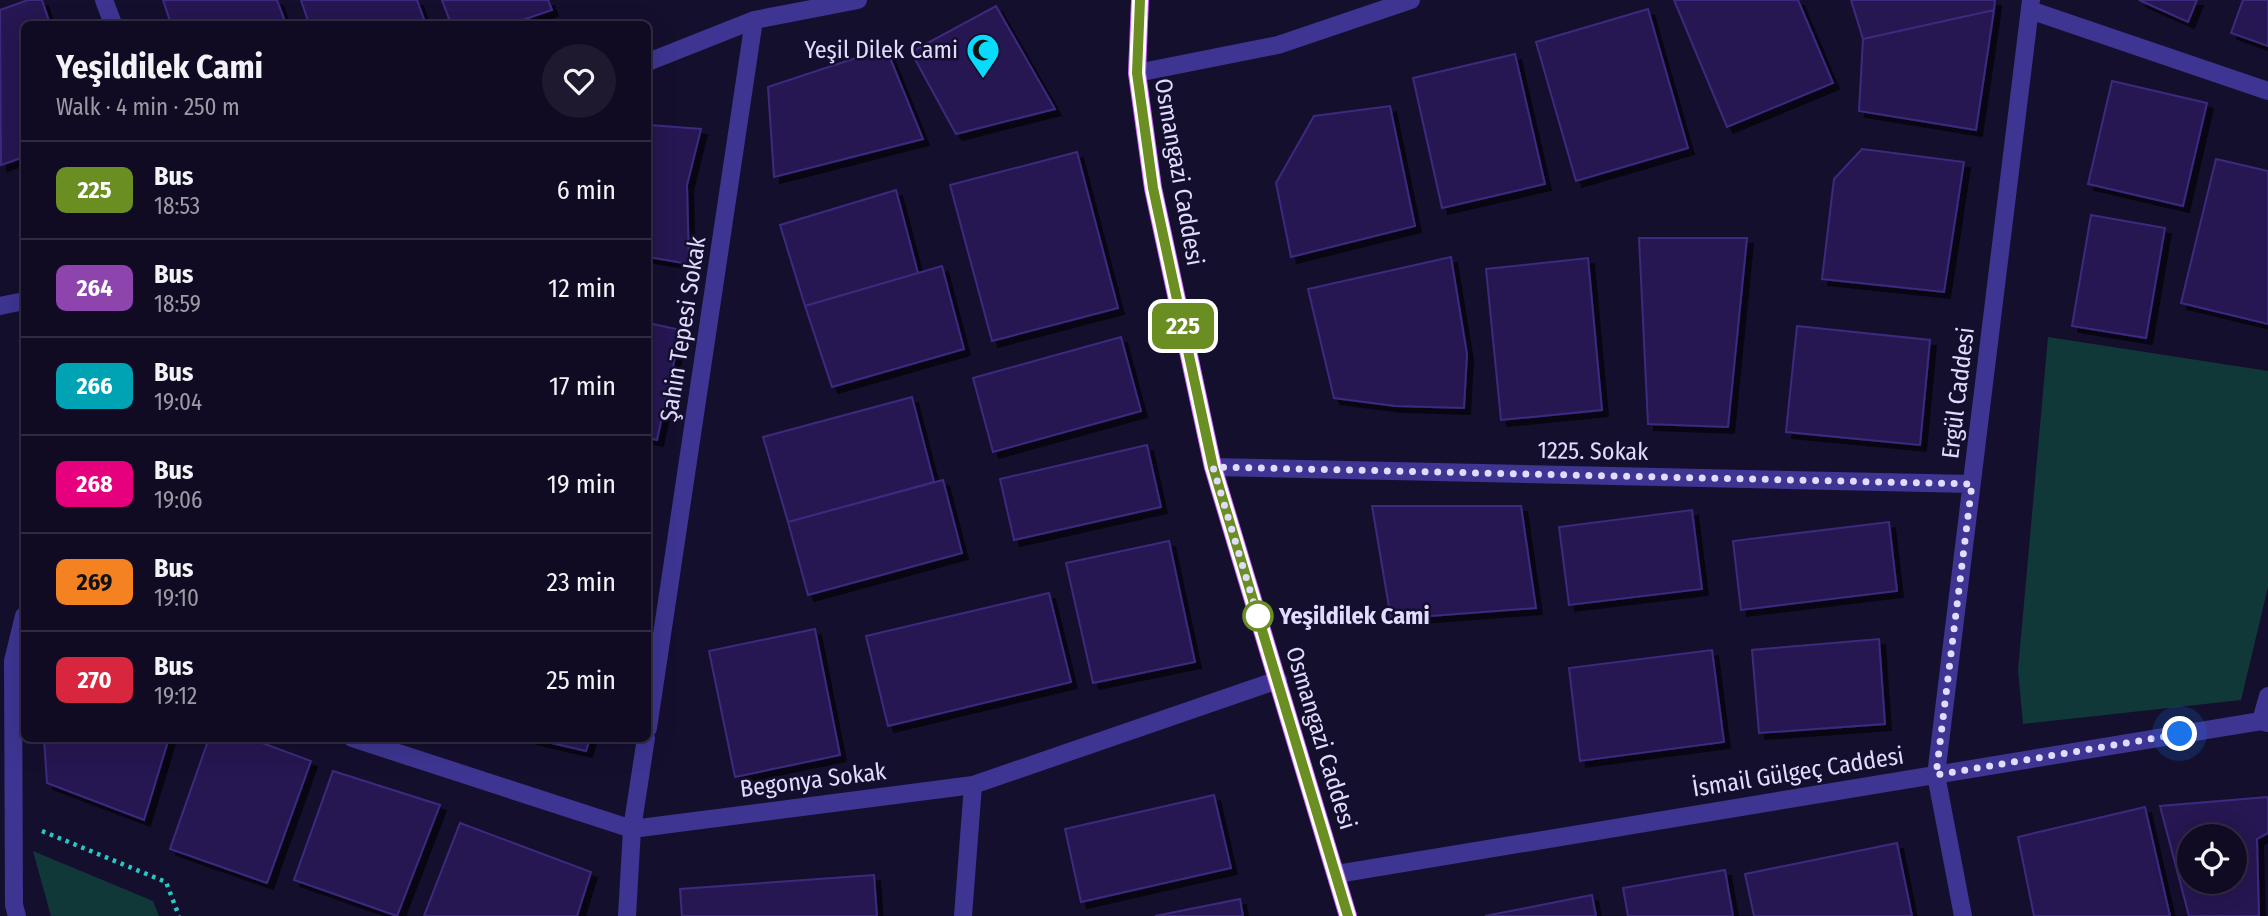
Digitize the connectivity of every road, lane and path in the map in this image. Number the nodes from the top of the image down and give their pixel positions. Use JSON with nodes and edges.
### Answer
{"nodes":[{"id":1,"x":104,"y":0,"type":"edge"},
{"id":2,"x":858,"y":0,"type":"edge"},
{"id":3,"x":1140,"y":0,"type":"edge"},
{"id":4,"x":1411,"y":0,"type":"edge"},
{"id":5,"x":2031,"y":5,"type":"edge"},
{"id":6,"x":754,"y":20,"type":"junction"},
{"id":7,"x":112,"y":21,"type":"edge"},
{"id":8,"x":651,"y":61,"type":"edge"},
{"id":9,"x":1137,"y":73,"type":"junction"},
{"id":10,"x":2268,"y":91,"type":"edge"},
{"id":11,"x":21,"y":302,"type":"edge"},
{"id":12,"x":0,"y":306,"type":"edge"},
{"id":13,"x":1213,"y":467,"type":"junction"},
{"id":14,"x":1972,"y":484,"type":"junction"},
{"id":15,"x":21,"y":632,"type":"edge"},
{"id":16,"x":1278,"y":680,"type":"junction"},
{"id":17,"x":2268,"y":696,"type":"edge"},
{"id":18,"x":651,"y":708,"type":"edge"},
{"id":19,"x":2265,"y":722,"type":"edge"},
{"id":20,"x":364,"y":742,"type":"edge"},
{"id":21,"x":645,"y":742,"type":"edge"},
{"id":22,"x":1936,"y":775,"type":"junction"},
{"id":23,"x":972,"y":785,"type":"junction"},
{"id":24,"x":14,"y":820,"type":"junction"},
{"id":25,"x":632,"y":829,"type":"junction"},
{"id":26,"x":1337,"y":873,"type":"junction"},
{"id":27,"x":17,"y":916,"type":"edge"},
{"id":28,"x":179,"y":916,"type":"edge"},
{"id":29,"x":627,"y":916,"type":"edge"},
{"id":30,"x":963,"y":916,"type":"edge"},
{"id":31,"x":1348,"y":916,"type":"edge"},
{"id":32,"x":1963,"y":916,"type":"edge"}],
"edges":[{"from":1,"to":7,"type":"street"},
{"from":2,"to":6,"type":"street"},
{"from":3,"to":9,"type":"main road","name":"Osmangazi Caddesi"},
{"from":4,"to":9,"type":"street"},
{"from":5,"to":10,"type":"street"},
{"from":5,"to":14,"type":"street","name":"Ergül Caddesi"},
{"from":6,"to":8,"type":"street"},
{"from":6,"to":18,"type":"street","name":"Şahin Tepesi Sokak"},
{"from":9,"to":13,"type":"main road","name":"Osmangazi Caddesi"},
{"from":11,"to":12,"type":"street"},
{"from":13,"to":14,"type":"street","name":"1225. Sokak"},
{"from":13,"to":16,"type":"main road","name":"Osmangazi Caddesi"},
{"from":14,"to":22,"type":"street","name":"Ergül Caddesi"},
{"from":15,"to":24,"type":"street"},
{"from":16,"to":23,"type":"street","name":"Begonya Sokak"},
{"from":16,"to":26,"type":"main road","name":"Osmangazi Caddesi"},
{"from":17,"to":19,"type":"street"},
{"from":19,"to":22,"type":"street","name":"İsmail Gülgeç Caddesi"},
{"from":20,"to":25,"type":"street","name":"Begonya Sokak"},
{"from":21,"to":25,"type":"street"},
{"from":22,"to":26,"type":"street","name":"İsmail Gülgeç Caddesi"},
{"from":22,"to":32,"type":"street","name":"Ergül Caddesi"},
{"from":23,"to":25,"type":"street","name":"Begonya Sokak"},
{"from":23,"to":30,"type":"street"},
{"from":24,"to":27,"type":"street"},
{"from":24,"to":28,"type":"path"},
{"from":25,"to":29,"type":"street"},
{"from":26,"to":31,"type":"main road","name":"Osmangazi Caddesi"}]}
